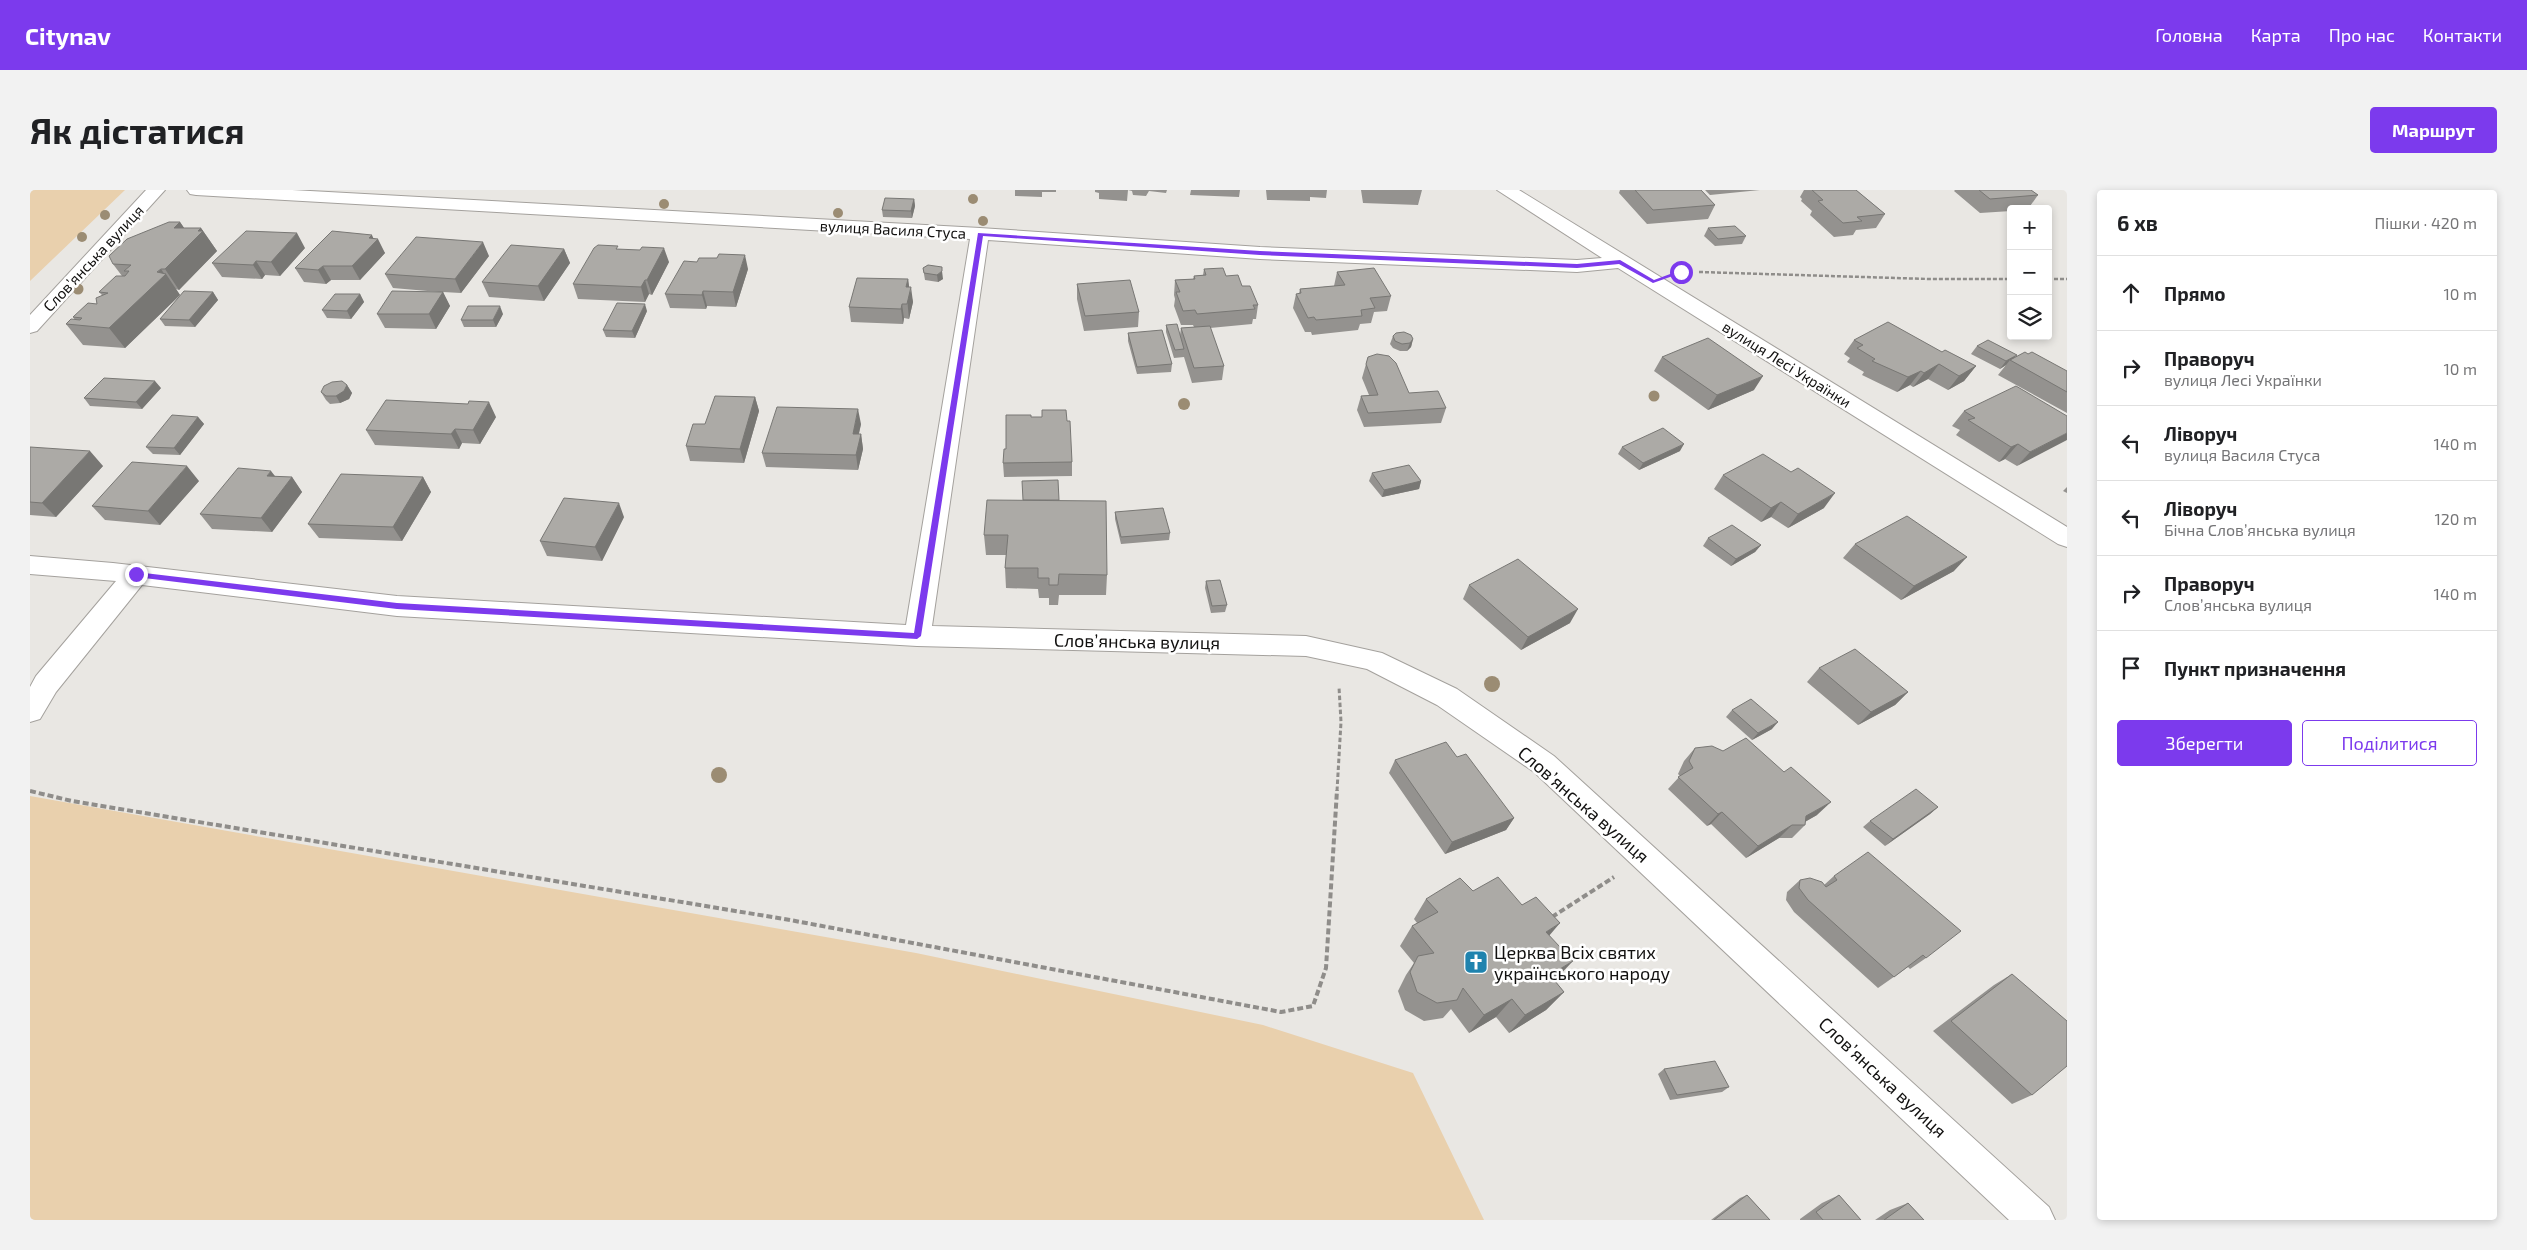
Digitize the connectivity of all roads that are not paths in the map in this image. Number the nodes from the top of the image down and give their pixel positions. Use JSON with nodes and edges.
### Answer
{"nodes":[{"id":1,"x":156,"y":190,"type":"edge"},
{"id":2,"x":196,"y":190,"type":"edge"},
{"id":3,"x":1506,"y":190,"type":"edge"},
{"id":4,"x":980,"y":234,"type":"junction"},
{"id":5,"x":1620,"y":262,"type":"junction"},
{"id":6,"x":30,"y":327,"type":"edge"},
{"id":7,"x":2067,"y":538,"type":"edge"},
{"id":8,"x":30,"y":565,"type":"edge"},
{"id":9,"x":136,"y":574,"type":"junction"},
{"id":10,"x":917,"y":636,"type":"junction"},
{"id":11,"x":30,"y":711,"type":"edge"},
{"id":12,"x":2036,"y":1220,"type":"edge"}],
"edges":[{"from":1,"to":6,"type":"street","name":"Словʼянська вулиця"},
{"from":2,"to":4,"type":"street","name":"вулиця Василя Стуса"},
{"from":3,"to":5,"type":"street","name":"вулиця Лесі Українки"},
{"from":4,"to":5,"type":"street","name":"вулиця Василя Стуса"},
{"from":4,"to":10,"type":"street"},
{"from":5,"to":7,"type":"street","name":"вулиця Лесі Українки"},
{"from":8,"to":9,"type":"street","name":"Словʼянська вулиця"},
{"from":9,"to":10,"type":"street","name":"Словʼянська вулиця"},
{"from":9,"to":11,"type":"street"},
{"from":10,"to":12,"type":"street","name":"Словʼянська вулиця"}]}
